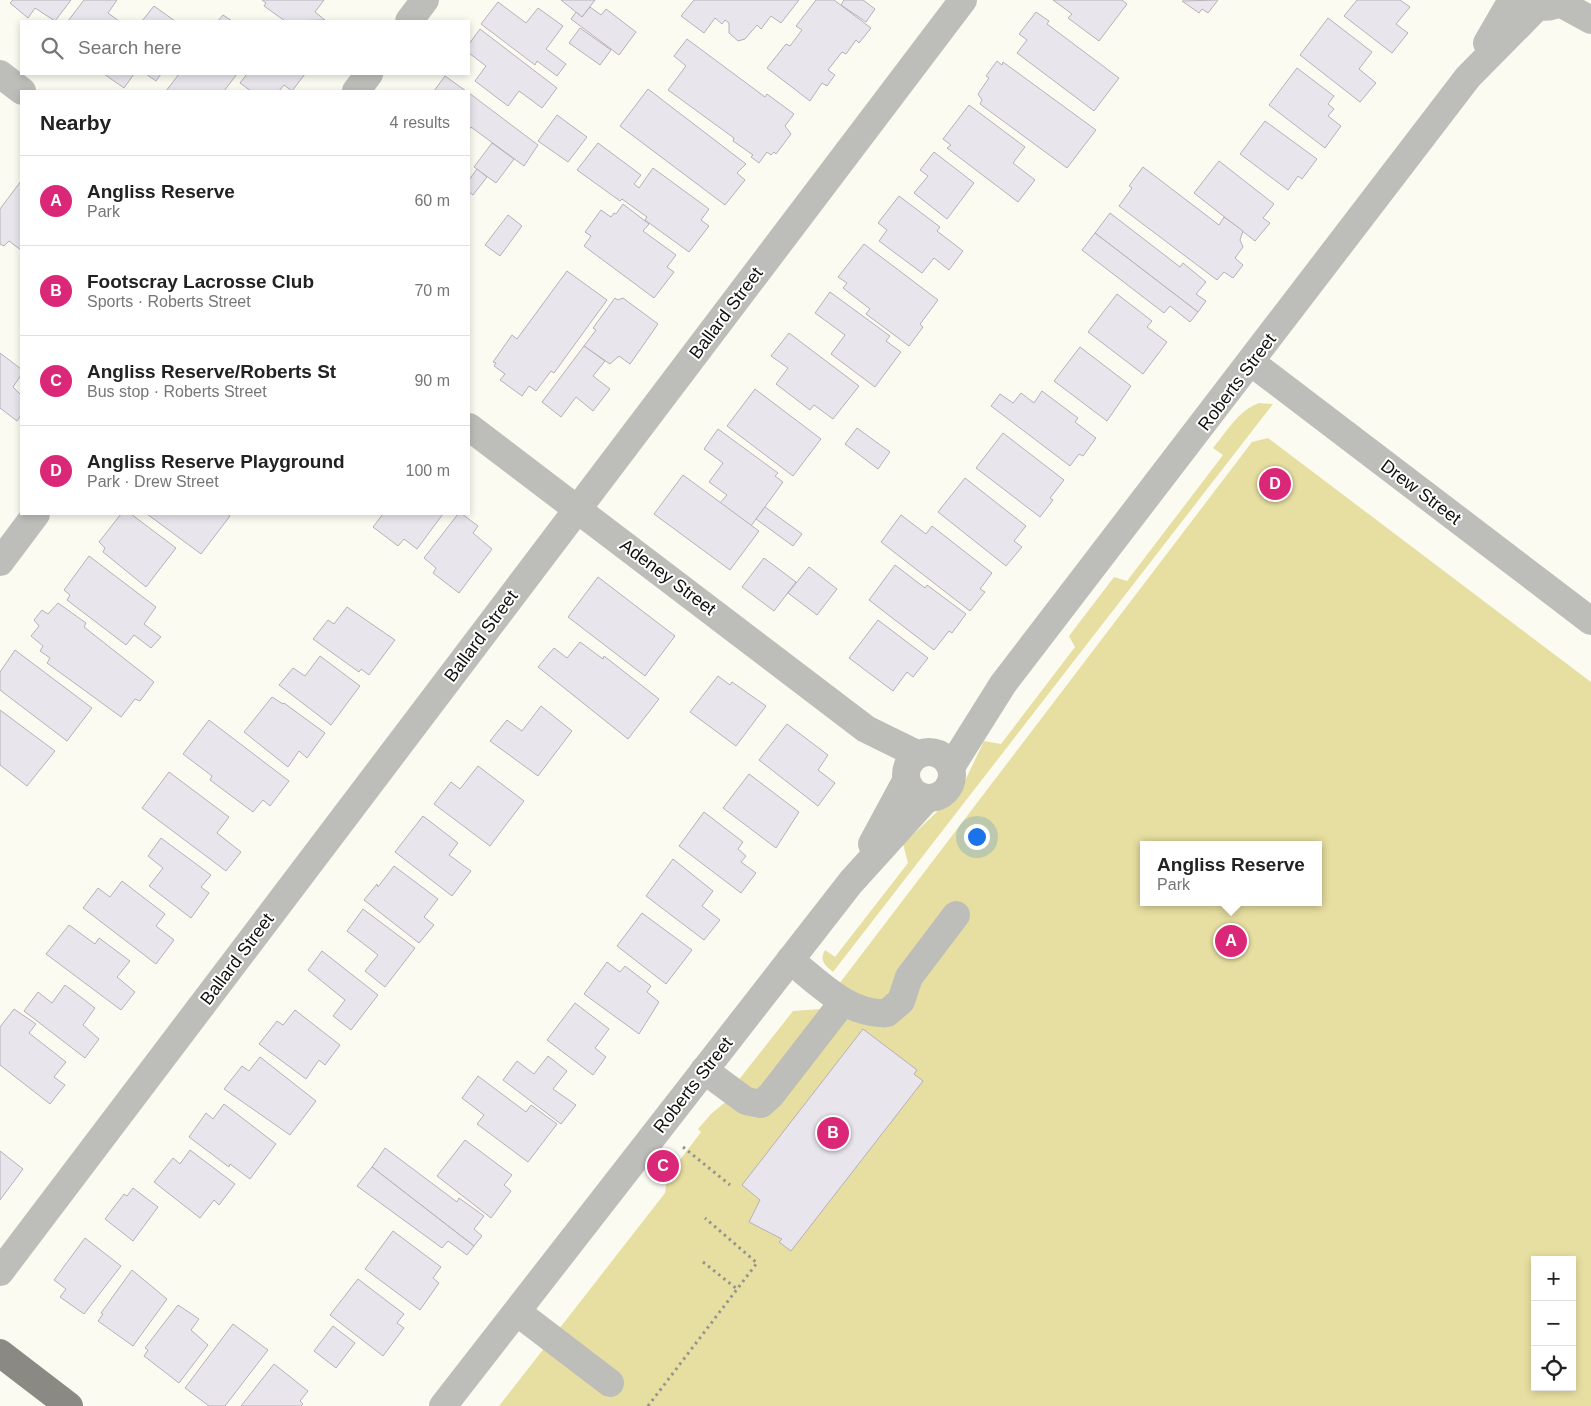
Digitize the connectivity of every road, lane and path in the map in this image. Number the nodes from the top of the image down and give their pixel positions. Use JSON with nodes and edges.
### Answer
{"nodes":[{"id":1,"x":425,"y":0,"type":"edge"},
{"id":2,"x":963,"y":0,"type":"edge"},
{"id":3,"x":1587,"y":0,"type":"edge"},
{"id":4,"x":1540,"y":2,"type":"edge"},
{"id":5,"x":1591,"y":4,"type":"edge"},
{"id":6,"x":410,"y":20,"type":"edge"},
{"id":7,"x":1591,"y":20,"type":"edge"},
{"id":8,"x":0,"y":74,"type":"edge"},
{"id":9,"x":368,"y":75,"type":"edge"},
{"id":10,"x":21,"y":90,"type":"edge"},
{"id":11,"x":357,"y":90,"type":"edge"},
{"id":12,"x":1252,"y":362,"type":"junction"},
{"id":13,"x":470,"y":428,"type":"edge"},
{"id":14,"x":578,"y":508,"type":"junction"},
{"id":15,"x":35,"y":515,"type":"edge"},
{"id":16,"x":0,"y":562,"type":"edge"},
{"id":17,"x":1591,"y":621,"type":"edge"},
{"id":18,"x":922,"y":766,"type":"junction"},
{"id":19,"x":927,"y":798,"type":"junction"},
{"id":20,"x":851,"y":882,"type":"junction"},
{"id":21,"x":956,"y":915,"type":"dead end"},
{"id":22,"x":790,"y":960,"type":"junction"},
{"id":23,"x":843,"y":1002,"type":"junction"},
{"id":24,"x":704,"y":1070,"type":"junction"},
{"id":25,"x":680,"y":1145,"type":"dead end"},
{"id":26,"x":730,"y":1185,"type":"dead end"},
{"id":27,"x":706,"y":1218,"type":"dead end"},
{"id":28,"x":703,"y":1262,"type":"dead end"},
{"id":29,"x":0,"y":1272,"type":"edge"},
{"id":30,"x":737,"y":1289,"type":"junction"},
{"id":31,"x":517,"y":1312,"type":"junction"},
{"id":32,"x":0,"y":1353,"type":"edge"},
{"id":33,"x":610,"y":1383,"type":"dead end"},
{"id":34,"x":70,"y":1406,"type":"edge"},
{"id":35,"x":443,"y":1406,"type":"edge"},
{"id":36,"x":648,"y":1406,"type":"edge"}],
"edges":[{"from":1,"to":6,"type":"street"},
{"from":2,"to":14,"type":"street","name":"Ballard Street"},
{"from":3,"to":5,"type":"street"},
{"from":4,"to":7,"type":"street"},
{"from":4,"to":12,"type":"street","name":"Roberts Street"},
{"from":8,"to":10,"type":"street"},
{"from":9,"to":11,"type":"street"},
{"from":12,"to":17,"type":"street","name":"Drew Street"},
{"from":12,"to":18,"type":"street","name":"Roberts Street"},
{"from":13,"to":14,"type":"street","name":"Adeney Street"},
{"from":14,"to":18,"type":"street","name":"Adeney Street"},
{"from":14,"to":29,"type":"street","name":"Ballard Street"},
{"from":15,"to":16,"type":"street"},
{"from":18,"to":19,"type":"street","name":"Adeney Street"},
{"from":18,"to":19,"type":"street"},
{"from":18,"to":20,"type":"street","name":"Roberts Street"},
{"from":19,"to":20,"type":"street","name":"Roberts Street"},
{"from":20,"to":22,"type":"street","name":"Roberts Street"},
{"from":21,"to":23,"type":"street"},
{"from":22,"to":23,"type":"street"},
{"from":22,"to":24,"type":"street","name":"Roberts Street"},
{"from":23,"to":24,"type":"street"},
{"from":24,"to":31,"type":"street","name":"Roberts Street"},
{"from":25,"to":26,"type":"path"},
{"from":27,"to":30,"type":"path"},
{"from":28,"to":30,"type":"path"},
{"from":30,"to":36,"type":"path"},
{"from":31,"to":33,"type":"street"},
{"from":31,"to":35,"type":"street","name":"Roberts Street"},
{"from":32,"to":34,"type":"main road"}]}
